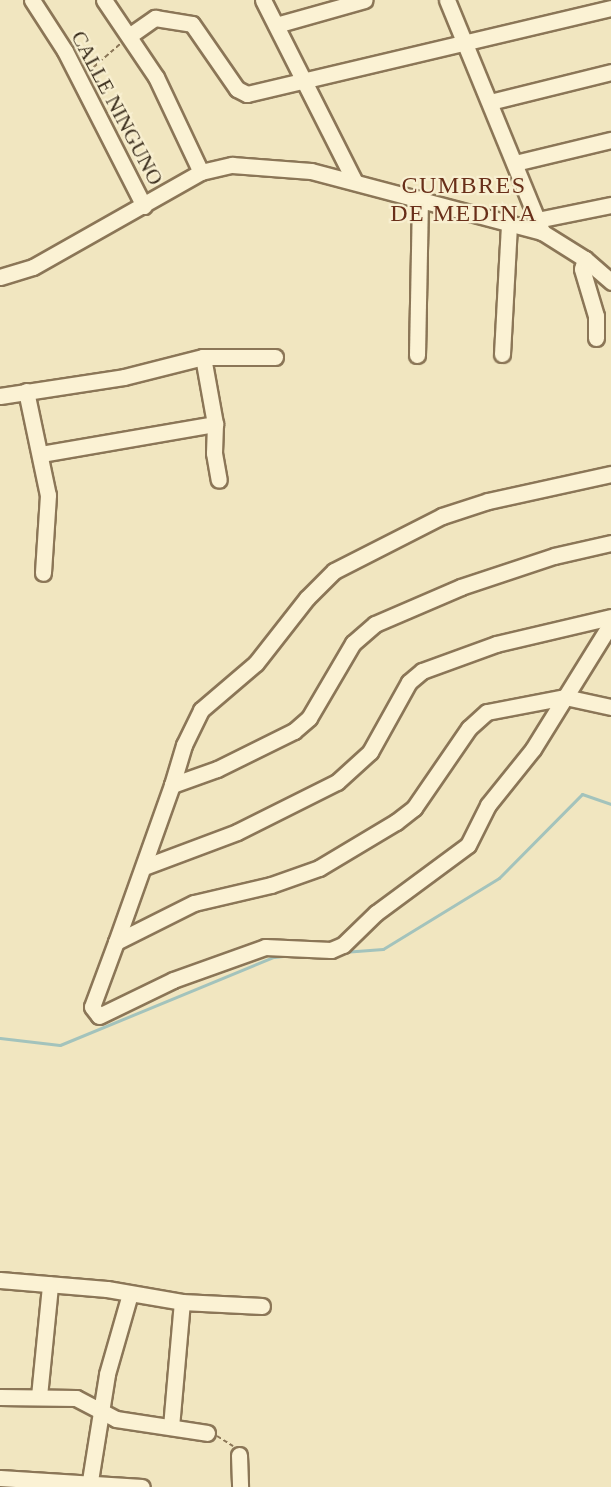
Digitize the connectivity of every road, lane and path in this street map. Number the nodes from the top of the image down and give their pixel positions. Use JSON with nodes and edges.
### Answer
{"nodes":[{"id":1,"x":32,"y":0,"type":"edge"},
{"id":2,"x":104,"y":0,"type":"edge"},
{"id":3,"x":263,"y":0,"type":"edge"},
{"id":4,"x":365,"y":0,"type":"edge"},
{"id":5,"x":447,"y":0,"type":"edge"},
{"id":6,"x":611,"y":8,"type":"edge"},
{"id":7,"x":276,"y":25,"type":"junction"},
{"id":8,"x":129,"y":36,"type":"junction"},
{"id":9,"x":464,"y":41,"type":"junction"},
{"id":10,"x":611,"y":72,"type":"edge"},
{"id":11,"x":304,"y":78,"type":"junction"},
{"id":12,"x":80,"y":80,"type":"junction"},
{"id":13,"x":490,"y":102,"type":"junction"},
{"id":14,"x":611,"y":140,"type":"edge"},
{"id":15,"x":515,"y":162,"type":"junction"},
{"id":16,"x":201,"y":172,"type":"junction"},
{"id":17,"x":354,"y":180,"type":"junction"},
{"id":18,"x":420,"y":198,"type":"junction"},
{"id":19,"x":611,"y":205,"type":"edge"},
{"id":20,"x":144,"y":206,"type":"junction"},
{"id":21,"x":509,"y":224,"type":"junction"},
{"id":22,"x":539,"y":226,"type":"junction"},
{"id":23,"x":585,"y":259,"type":"junction"},
{"id":24,"x":0,"y":278,"type":"edge"},
{"id":25,"x":611,"y":282,"type":"edge"},
{"id":26,"x":596,"y":338,"type":"dead end"},
{"id":27,"x":501,"y":354,"type":"dead end"},
{"id":28,"x":417,"y":356,"type":"dead end"},
{"id":29,"x":203,"y":357,"type":"junction"},
{"id":30,"x":275,"y":357,"type":"dead end"},
{"id":31,"x":26,"y":392,"type":"junction"},
{"id":32,"x":0,"y":396,"type":"edge"},
{"id":33,"x":215,"y":424,"type":"junction"},
{"id":34,"x":41,"y":454,"type":"junction"},
{"id":35,"x":611,"y":474,"type":"edge"},
{"id":36,"x":219,"y":480,"type":"dead end"},
{"id":37,"x":611,"y":543,"type":"edge"},
{"id":38,"x":43,"y":573,"type":"dead end"},
{"id":39,"x":611,"y":617,"type":"edge"},
{"id":40,"x":611,"y":623,"type":"edge"},
{"id":41,"x":566,"y":697,"type":"junction"},
{"id":42,"x":611,"y":707,"type":"edge"},
{"id":43,"x":172,"y":786,"type":"junction"},
{"id":44,"x":144,"y":867,"type":"junction"},
{"id":45,"x":116,"y":942,"type":"junction"},
{"id":46,"x":0,"y":1280,"type":"edge"},
{"id":47,"x":50,"y":1285,"type":"junction"},
{"id":48,"x":130,"y":1294,"type":"junction"},
{"id":49,"x":182,"y":1302,"type":"junction"},
{"id":50,"x":262,"y":1306,"type":"dead end"},
{"id":51,"x":39,"y":1396,"type":"junction"},
{"id":52,"x":0,"y":1397,"type":"edge"},
{"id":53,"x":103,"y":1412,"type":"junction"},
{"id":54,"x":171,"y":1427,"type":"junction"},
{"id":55,"x":207,"y":1433,"type":"dead end"},
{"id":56,"x":239,"y":1455,"type":"dead end"},
{"id":57,"x":0,"y":1478,"type":"edge"},
{"id":58,"x":89,"y":1485,"type":"edge"},
{"id":59,"x":142,"y":1487,"type":"edge"},
{"id":60,"x":240,"y":1487,"type":"edge"}],
"edges":[{"from":1,"to":12,"type":"street","name":"CALLE NINGUNO"},
{"from":2,"to":8,"type":"street"},
{"from":3,"to":7,"type":"street"},
{"from":4,"to":7,"type":"street"},
{"from":5,"to":9,"type":"street"},
{"from":6,"to":9,"type":"street"},
{"from":7,"to":11,"type":"street"},
{"from":8,"to":11,"type":"street"},
{"from":8,"to":12,"type":"path"},
{"from":8,"to":16,"type":"street"},
{"from":9,"to":11,"type":"street"},
{"from":9,"to":13,"type":"street"},
{"from":10,"to":13,"type":"street"},
{"from":11,"to":17,"type":"street"},
{"from":12,"to":20,"type":"street","name":"CALLE NINGUNO"},
{"from":13,"to":15,"type":"street"},
{"from":14,"to":15,"type":"street"},
{"from":15,"to":22,"type":"street"},
{"from":16,"to":17,"type":"street"},
{"from":16,"to":20,"type":"street"},
{"from":17,"to":18,"type":"street"},
{"from":18,"to":21,"type":"street"},
{"from":18,"to":28,"type":"street"},
{"from":19,"to":22,"type":"street"},
{"from":20,"to":24,"type":"street"},
{"from":21,"to":22,"type":"street"},
{"from":21,"to":27,"type":"street"},
{"from":22,"to":23,"type":"street"},
{"from":23,"to":25,"type":"street"},
{"from":23,"to":26,"type":"street"},
{"from":29,"to":30,"type":"street"},
{"from":29,"to":31,"type":"street"},
{"from":29,"to":33,"type":"street"},
{"from":31,"to":32,"type":"street"},
{"from":31,"to":34,"type":"street"},
{"from":33,"to":34,"type":"street"},
{"from":33,"to":36,"type":"street"},
{"from":34,"to":38,"type":"street"},
{"from":35,"to":43,"type":"street"},
{"from":37,"to":43,"type":"street"},
{"from":39,"to":44,"type":"street"},
{"from":40,"to":41,"type":"street"},
{"from":41,"to":42,"type":"street"},
{"from":41,"to":45,"type":"street"},
{"from":41,"to":45,"type":"street"},
{"from":43,"to":44,"type":"street"},
{"from":44,"to":45,"type":"street"},
{"from":46,"to":47,"type":"street"},
{"from":47,"to":48,"type":"street"},
{"from":47,"to":51,"type":"street"},
{"from":48,"to":49,"type":"street"},
{"from":48,"to":53,"type":"street"},
{"from":49,"to":50,"type":"street"},
{"from":49,"to":54,"type":"street"},
{"from":51,"to":52,"type":"street"},
{"from":51,"to":53,"type":"street"},
{"from":53,"to":54,"type":"street"},
{"from":53,"to":58,"type":"street"},
{"from":54,"to":55,"type":"street"},
{"from":56,"to":60,"type":"street"},
{"from":57,"to":58,"type":"street"},
{"from":58,"to":59,"type":"street"}]}
